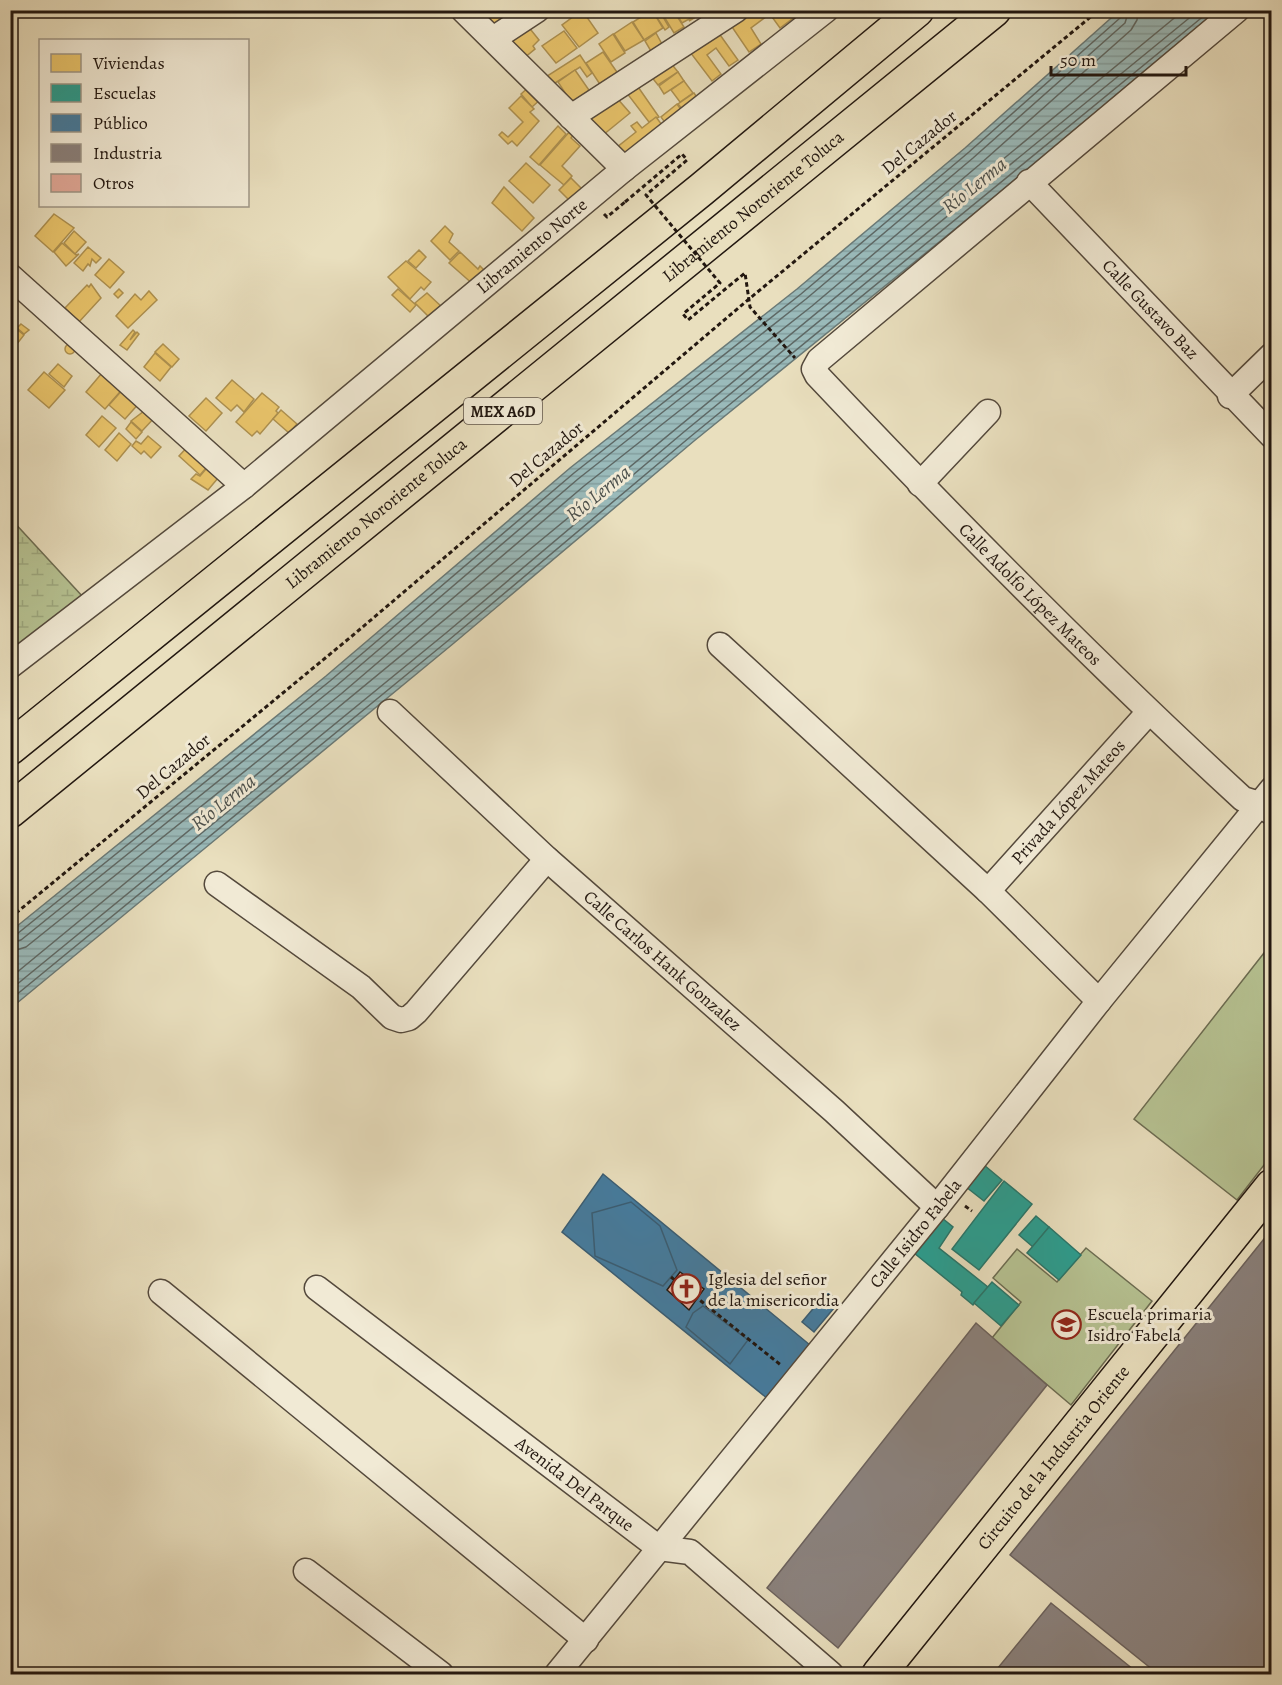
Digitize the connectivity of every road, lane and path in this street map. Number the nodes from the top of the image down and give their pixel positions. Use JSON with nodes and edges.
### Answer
{"nodes":[{"id":1,"x":463,"y":10,"type":"edge"},
{"id":2,"x":537,"y":10,"type":"edge"},
{"id":3,"x":736,"y":10,"type":"edge"},
{"id":4,"x":826,"y":10,"type":"edge"},
{"id":5,"x":917,"y":10,"type":"edge"},
{"id":6,"x":994,"y":10,"type":"edge"},
{"id":7,"x":1099,"y":10,"type":"edge"},
{"id":8,"x":1237,"y":10,"type":"edge"},
{"id":9,"x":493,"y":39,"type":"junction"},
{"id":10,"x":571,"y":117,"type":"junction"},
{"id":11,"x":624,"y":169,"type":"junction"},
{"id":12,"x":1029,"y":182,"type":"junction"},
{"id":13,"x":625,"y":202,"type":"dead end"},
{"id":14,"x":10,"y":276,"type":"edge"},
{"id":15,"x":749,"y":299,"type":"junction"},
{"id":16,"x":1272,"y":355,"type":"edge"},
{"id":17,"x":808,"y":367,"type":"junction"},
{"id":18,"x":1230,"y":396,"type":"junction"},
{"id":19,"x":988,"y":412,"type":"dead end"},
{"id":20,"x":1272,"y":436,"type":"edge"},
{"id":21,"x":920,"y":484,"type":"junction"},
{"id":22,"x":244,"y":486,"type":"junction"},
{"id":23,"x":720,"y":645,"type":"dead end"},
{"id":24,"x":10,"y":666,"type":"edge"},
{"id":25,"x":390,"y":712,"type":"dead end"},
{"id":26,"x":1149,"y":712,"type":"junction"},
{"id":27,"x":10,"y":748,"type":"edge"},
{"id":28,"x":1267,"y":802,"type":"edge"},
{"id":29,"x":10,"y":811,"type":"edge"},
{"id":30,"x":547,"y":859,"type":"junction"},
{"id":31,"x":217,"y":884,"type":"dead end"},
{"id":32,"x":988,"y":891,"type":"junction"},
{"id":33,"x":10,"y":918,"type":"edge"},
{"id":34,"x":1099,"y":1001,"type":"junction"},
{"id":35,"x":1272,"y":1186,"type":"edge"},
{"id":36,"x":937,"y":1207,"type":"junction"},
{"id":37,"x":671,"y":1277,"type":"dead end"},
{"id":38,"x":317,"y":1288,"type":"dead end"},
{"id":39,"x":161,"y":1292,"type":"dead end"},
{"id":40,"x":797,"y":1378,"type":"junction"},
{"id":41,"x":659,"y":1548,"type":"junction"},
{"id":42,"x":306,"y":1571,"type":"dead end"},
{"id":43,"x":586,"y":1640,"type":"junction"},
{"id":44,"x":441,"y":1674,"type":"edge"},
{"id":45,"x":557,"y":1674,"type":"edge"},
{"id":46,"x":831,"y":1674,"type":"edge"},
{"id":47,"x":879,"y":1674,"type":"edge"}],
"edges":[{"from":1,"to":9,"type":"street"},
{"from":2,"to":9,"type":"street"},
{"from":3,"to":10,"type":"street"},
{"from":4,"to":11,"type":"street","name":"Libramiento Norte"},
{"from":5,"to":27,"type":"highway","number":"MEX A6D"},
{"from":6,"to":29,"type":"highway","name":"Libramiento Nororiente Toluca","number":"MEX A6D"},
{"from":7,"to":15,"type":"path","name":"Del Cazador"},
{"from":8,"to":12,"type":"street"},
{"from":9,"to":10,"type":"street"},
{"from":10,"to":11,"type":"street"},
{"from":11,"to":22,"type":"street","name":"Libramiento Norte"},
{"from":12,"to":17,"type":"street"},
{"from":12,"to":18,"type":"street","name":"Calle Gustavo Baz"},
{"from":13,"to":15,"type":"path","bridge":true},
{"from":14,"to":22,"type":"street"},
{"from":15,"to":17,"type":"path"},
{"from":15,"to":33,"type":"path","name":"Del Cazador"},
{"from":16,"to":18,"type":"street"},
{"from":17,"to":21,"type":"street","name":"Calle Adolfo López Mateos"},
{"from":18,"to":20,"type":"street","name":"Calle Gustavo Baz"},
{"from":19,"to":21,"type":"street"},
{"from":21,"to":26,"type":"street","name":"Calle Adolfo López Mateos"},
{"from":22,"to":24,"type":"street","name":"Libramiento Norte"},
{"from":23,"to":32,"type":"street"},
{"from":25,"to":30,"type":"street","name":"Calle Carlos Hank Gonzalez"},
{"from":26,"to":28,"type":"street","name":"Calle Adolfo López Mateos"},
{"from":26,"to":32,"type":"street","name":"Privada López Mateos"},
{"from":28,"to":34,"type":"street","name":"Calle Isidro Fabela"},
{"from":30,"to":31,"type":"street"},
{"from":30,"to":36,"type":"street","name":"Calle Carlos Hank Gonzalez"},
{"from":32,"to":34,"type":"street"},
{"from":34,"to":36,"type":"street","name":"Calle Isidro Fabela"},
{"from":35,"to":47,"type":"highway","name":"Circuito de la Industria Oriente"},
{"from":36,"to":40,"type":"street","name":"Calle Isidro Fabela"},
{"from":37,"to":40,"type":"path"},
{"from":38,"to":41,"type":"street","name":"Avenida Del Parque"},
{"from":39,"to":43,"type":"street"},
{"from":40,"to":41,"type":"street","name":"Calle Isidro Fabela"},
{"from":41,"to":43,"type":"street","name":"Calle Isidro Fabela"},
{"from":41,"to":46,"type":"street","name":"Avenida Del Parque"},
{"from":42,"to":44,"type":"street"},
{"from":43,"to":45,"type":"street","name":"Calle Isidro Fabela"}]}
